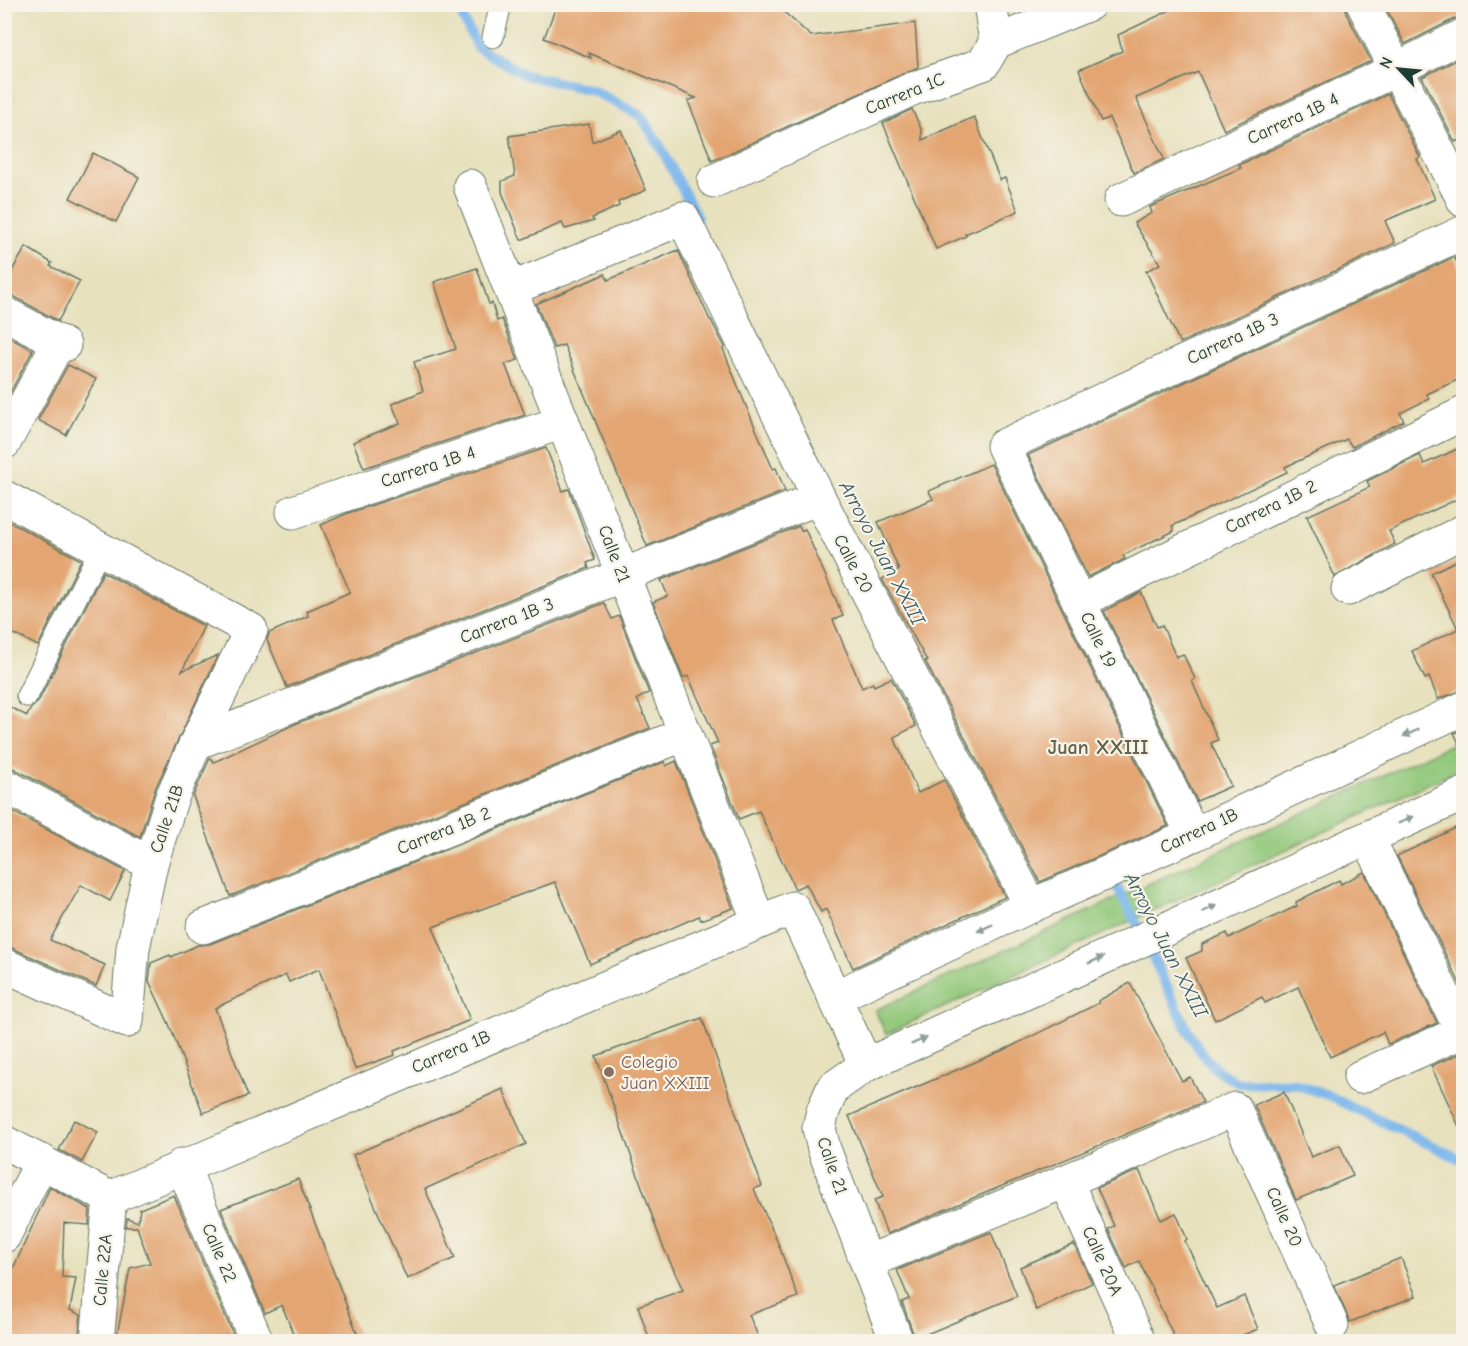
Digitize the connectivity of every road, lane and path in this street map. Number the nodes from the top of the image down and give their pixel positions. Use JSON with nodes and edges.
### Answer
{"nodes":[{"id":1,"x":501,"y":4,"type":"edge"},
{"id":2,"x":990,"y":4,"type":"edge"},
{"id":3,"x":1089,"y":4,"type":"edge"},
{"id":4,"x":1363,"y":4,"type":"edge"},
{"id":5,"x":1464,"y":35,"type":"edge"},
{"id":6,"x":493,"y":37,"type":"dead end"},
{"id":7,"x":996,"y":42,"type":"junction"},
{"id":8,"x":1395,"y":70,"type":"junction"},
{"id":9,"x":714,"y":181,"type":"dead end"},
{"id":10,"x":470,"y":186,"type":"dead end"},
{"id":11,"x":1121,"y":200,"type":"dead end"},
{"id":12,"x":1464,"y":201,"type":"edge"},
{"id":13,"x":1464,"y":232,"type":"edge"},
{"id":14,"x":511,"y":289,"type":"junction"},
{"id":15,"x":4,"y":314,"type":"edge"},
{"id":16,"x":1464,"y":413,"type":"edge"},
{"id":17,"x":563,"y":422,"type":"junction"},
{"id":18,"x":4,"y":443,"type":"edge"},
{"id":19,"x":1003,"y":446,"type":"joint"},
{"id":20,"x":4,"y":497,"type":"edge"},
{"id":21,"x":819,"y":498,"type":"junction"},
{"id":22,"x":293,"y":512,"type":"dead end"},
{"id":23,"x":1464,"y":531,"type":"edge"},
{"id":24,"x":100,"y":550,"type":"junction"},
{"id":25,"x":623,"y":575,"type":"junction"},
{"id":26,"x":1348,"y":589,"type":"dead end"},
{"id":27,"x":1079,"y":602,"type":"junction"},
{"id":28,"x":27,"y":696,"type":"dead end"},
{"id":29,"x":1464,"y":708,"type":"edge"},
{"id":30,"x":685,"y":734,"type":"junction"},
{"id":31,"x":196,"y":743,"type":"junction"},
{"id":32,"x":4,"y":785,"type":"edge"},
{"id":33,"x":1464,"y":794,"type":"edge"},
{"id":34,"x":1193,"y":835,"type":"junction"},
{"id":35,"x":1368,"y":838,"type":"junction"},
{"id":36,"x":152,"y":864,"type":"junction"},
{"id":37,"x":1031,"y":906,"type":"junction"},
{"id":38,"x":759,"y":922,"type":"junction"},
{"id":39,"x":203,"y":927,"type":"dead end"},
{"id":40,"x":4,"y":965,"type":"edge"},
{"id":41,"x":836,"y":997,"type":"junction"},
{"id":42,"x":1463,"y":1032,"type":"edge"},
{"id":43,"x":866,"y":1065,"type":"junction"},
{"id":44,"x":1360,"y":1077,"type":"dead end"},
{"id":45,"x":4,"y":1142,"type":"edge"},
{"id":46,"x":42,"y":1161,"type":"junction"},
{"id":47,"x":182,"y":1165,"type":"junction"},
{"id":48,"x":1066,"y":1181,"type":"junction"},
{"id":49,"x":110,"y":1198,"type":"junction"},
{"id":50,"x":4,"y":1236,"type":"edge"},
{"id":51,"x":867,"y":1262,"type":"junction"},
{"id":52,"x":1332,"y":1325,"type":"dead end"},
{"id":53,"x":97,"y":1341,"type":"edge"},
{"id":54,"x":256,"y":1341,"type":"edge"},
{"id":55,"x":897,"y":1341,"type":"edge"},
{"id":56,"x":1138,"y":1341,"type":"edge"}],
"edges":[{"from":1,"to":6,"type":"lane"},
{"from":2,"to":7,"type":"street"},
{"from":3,"to":7,"type":"street"},
{"from":4,"to":8,"type":"street"},
{"from":5,"to":8,"type":"street","name":"Carrera 1B 4"},
{"from":7,"to":9,"type":"street","name":"Carrera 1C"},
{"from":8,"to":11,"type":"street","name":"Carrera 1B 4"},
{"from":8,"to":12,"type":"street"},
{"from":10,"to":14,"type":"street","name":"Calle 21"},
{"from":13,"to":19,"type":"street","name":"Carrera 1B 3"},
{"from":14,"to":17,"type":"street","name":"Calle 21"},
{"from":14,"to":21,"type":"street","name":"Calle 20"},
{"from":15,"to":18,"type":"street"},
{"from":16,"to":27,"type":"street","name":"Carrera 1B 2"},
{"from":17,"to":22,"type":"street","name":"Carrera 1B 4"},
{"from":17,"to":25,"type":"street","name":"Calle 21"},
{"from":19,"to":27,"type":"street","name":"Calle 19"},
{"from":20,"to":24,"type":"street"},
{"from":21,"to":25,"type":"street","name":"Carrera 1B 3"},
{"from":21,"to":37,"type":"street","name":"Calle 20"},
{"from":23,"to":26,"type":"street"},
{"from":24,"to":28,"type":"lane"},
{"from":24,"to":31,"type":"street","name":"Calle 21B"},
{"from":25,"to":30,"type":"street","name":"Calle 21"},
{"from":25,"to":31,"type":"street","name":"Carrera 1B 3"},
{"from":27,"to":34,"type":"street","name":"Calle 19"},
{"from":29,"to":34,"type":"street","name":"Carrera 1B","one_way":true},
{"from":30,"to":38,"type":"street","name":"Calle 21"},
{"from":30,"to":39,"type":"street","name":"Carrera 1B 2"},
{"from":31,"to":36,"type":"street","name":"Calle 21B"},
{"from":32,"to":36,"type":"street"},
{"from":35,"to":33,"type":"street","one_way":true},
{"from":34,"to":37,"type":"street","name":"Carrera 1B"},
{"from":35,"to":42,"type":"street"},
{"from":43,"to":35,"type":"street","one_way":true},
{"from":36,"to":40,"type":"street","name":"Calle 21B"},
{"from":37,"to":41,"type":"street","name":"Carrera 1B","one_way":true},
{"from":38,"to":41,"type":"street","name":"Carrera 1B"},
{"from":38,"to":47,"type":"street","name":"Carrera 1B"},
{"from":41,"to":43,"type":"street"},
{"from":42,"to":44,"type":"street"},
{"from":43,"to":51,"type":"street","name":"Calle 21"},
{"from":45,"to":46,"type":"street"},
{"from":46,"to":49,"type":"street"},
{"from":46,"to":50,"type":"street"},
{"from":47,"to":49,"type":"street","name":"Carrera 1B"},
{"from":47,"to":54,"type":"street","name":"Calle 22"},
{"from":48,"to":51,"type":"street"},
{"from":48,"to":52,"type":"street","name":"Calle 20"},
{"from":48,"to":56,"type":"street","name":"Calle 20A"},
{"from":49,"to":53,"type":"street","name":"Calle 22A"},
{"from":51,"to":55,"type":"street","name":"Calle 21"}]}
